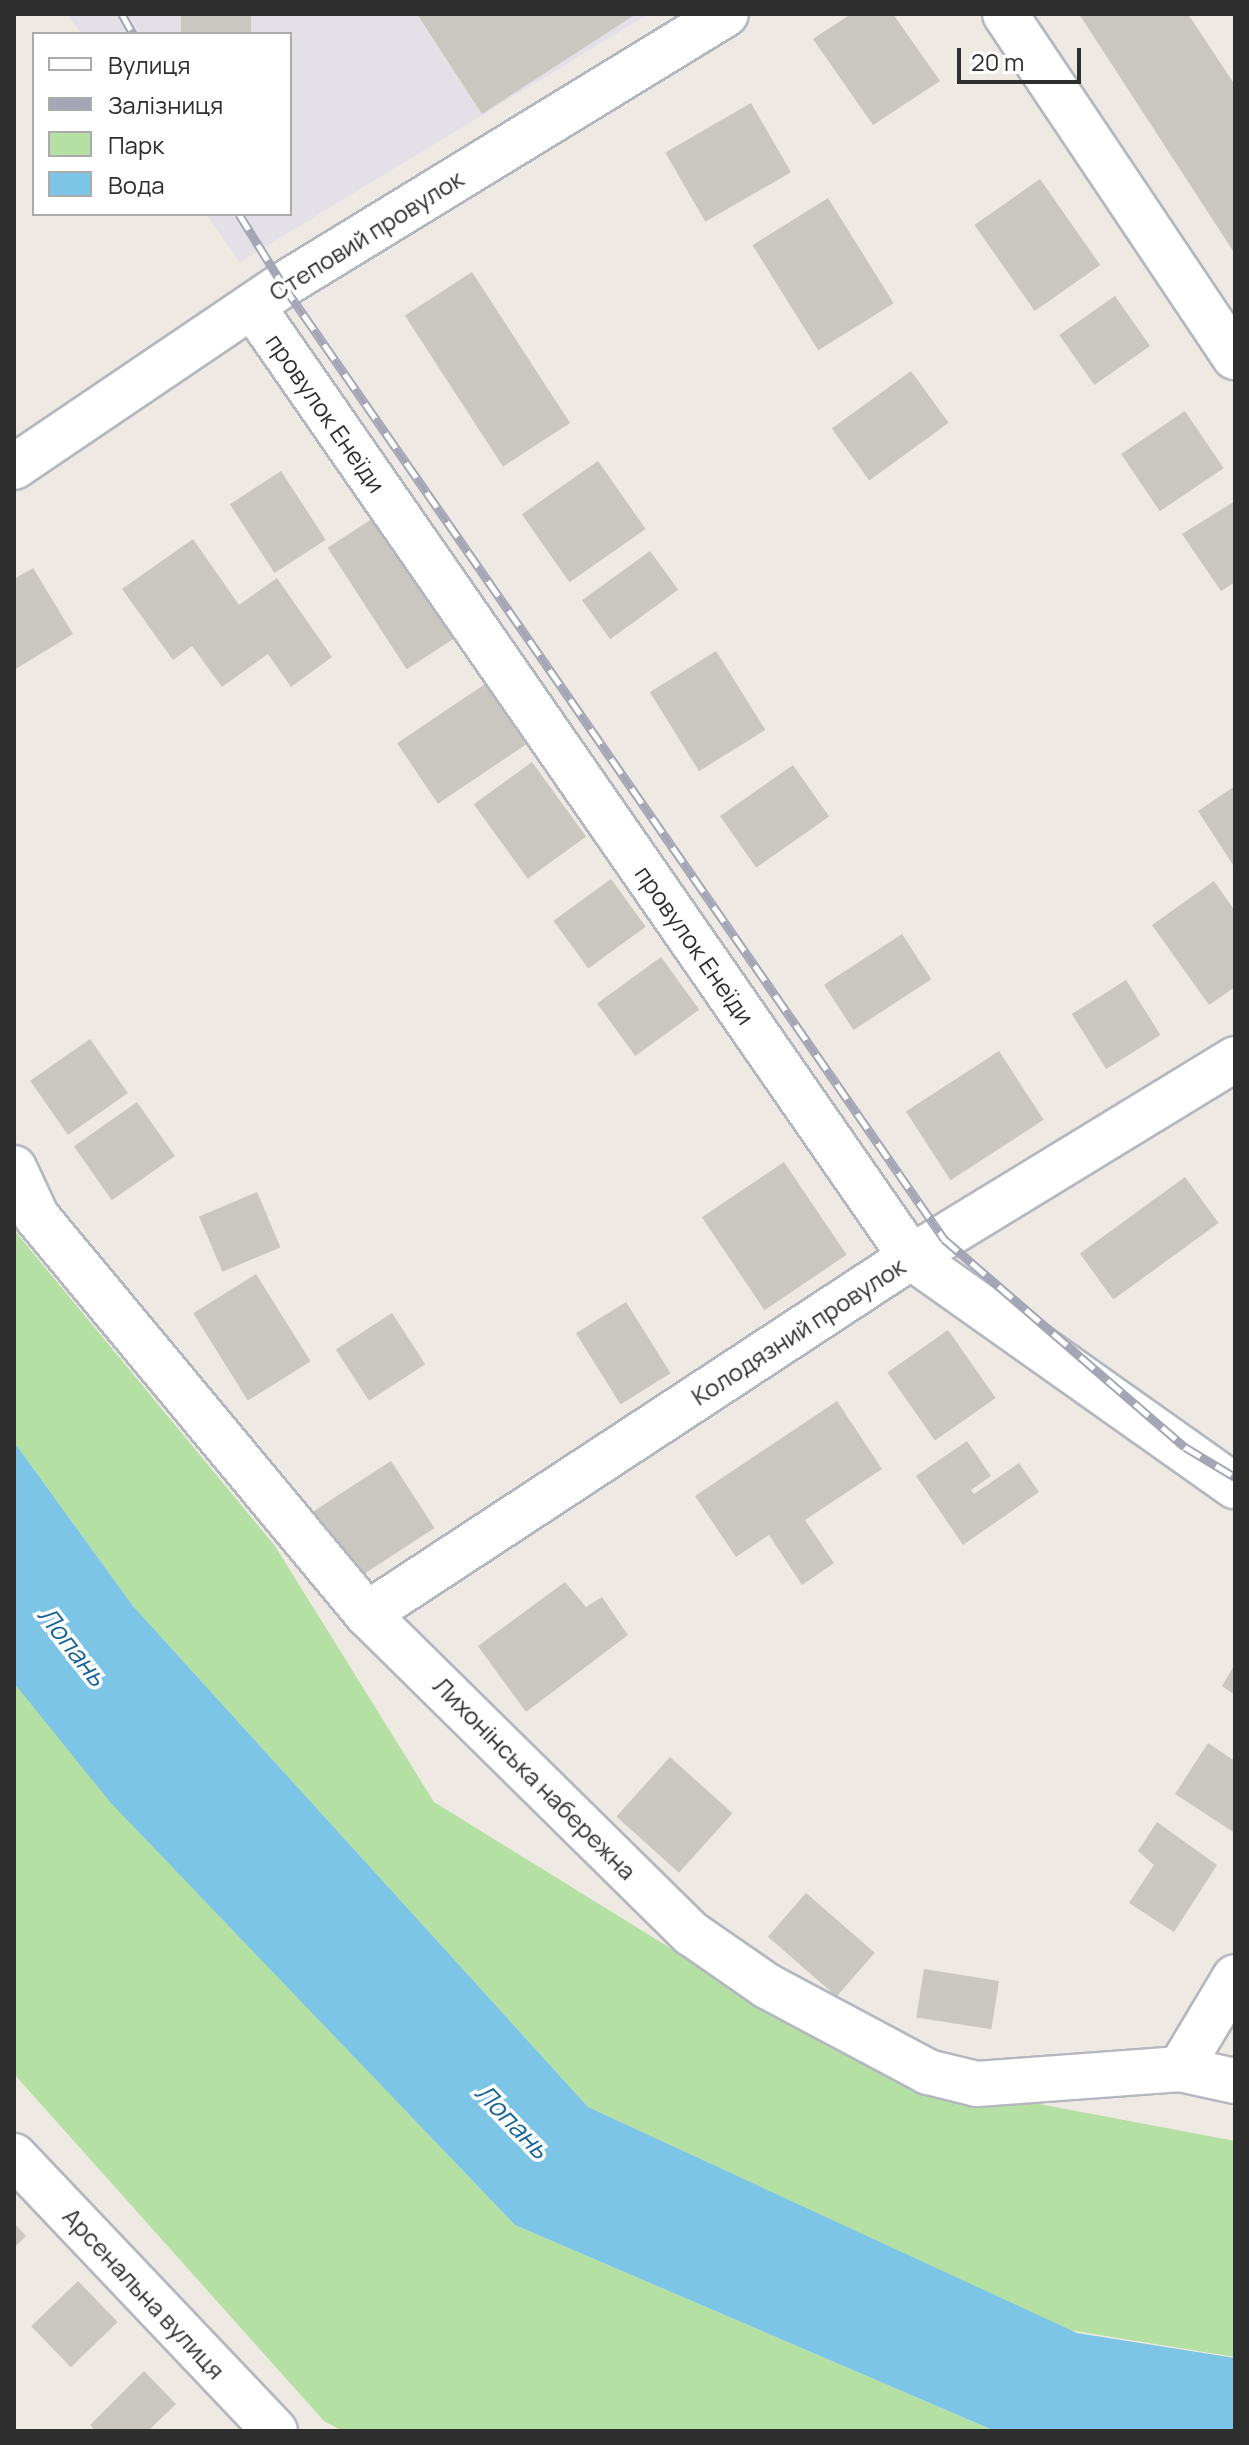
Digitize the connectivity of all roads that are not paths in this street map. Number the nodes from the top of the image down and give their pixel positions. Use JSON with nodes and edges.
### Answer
{"nodes":[{"id":1,"x":726,"y":14,"type":"edge"},
{"id":2,"x":1005,"y":14,"type":"edge"},
{"id":3,"x":253,"y":307,"type":"junction"},
{"id":4,"x":1235,"y":357,"type":"edge"},
{"id":5,"x":14,"y":467,"type":"edge"},
{"id":6,"x":1235,"y":1059,"type":"edge"},
{"id":7,"x":14,"y":1168,"type":"edge"},
{"id":8,"x":911,"y":1257,"type":"junction"},
{"id":9,"x":1235,"y":1486,"type":"edge"},
{"id":10,"x":367,"y":1614,"type":"junction"},
{"id":11,"x":1235,"y":1977,"type":"edge"},
{"id":12,"x":1180,"y":2069,"type":"junction"},
{"id":13,"x":1235,"y":2081,"type":"edge"},
{"id":14,"x":14,"y":2156,"type":"edge"},
{"id":15,"x":275,"y":2431,"type":"edge"}],
"edges":[{"from":1,"to":3,"type":"street","name":"Степовий провулок"},
{"from":2,"to":4,"type":"street"},
{"from":3,"to":5,"type":"street","name":"Степовий провулок"},
{"from":3,"to":8,"type":"street","name":"провулок Енеїди"},
{"from":6,"to":8,"type":"street","name":"Колодязний провулок"},
{"from":7,"to":10,"type":"street","name":"Лихонінська набережна"},
{"from":8,"to":9,"type":"street","name":"провулок Енеїди"},
{"from":8,"to":10,"type":"street","name":"Колодязний провулок"},
{"from":10,"to":12,"type":"street","name":"Лихонінська набережна"},
{"from":11,"to":12,"type":"street"},
{"from":12,"to":13,"type":"street","name":"Лихонінська набережна"},
{"from":14,"to":15,"type":"street","name":"Арсенальна вулиця"}]}
